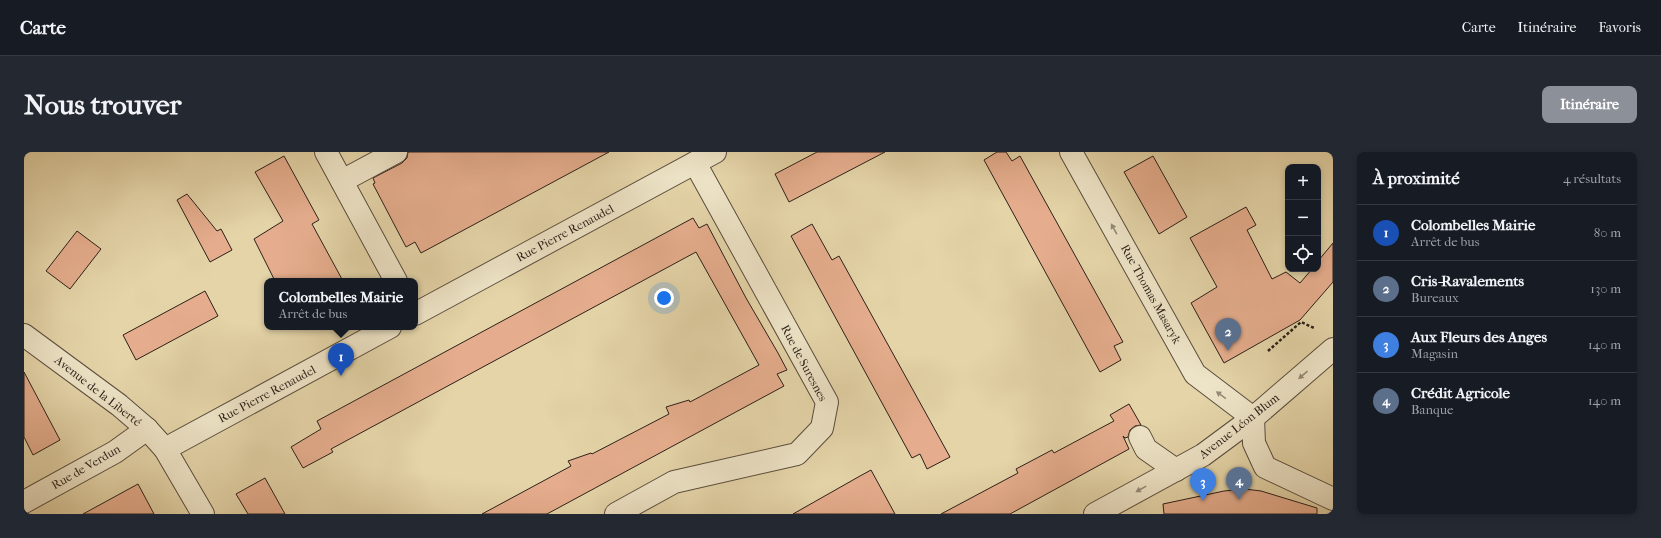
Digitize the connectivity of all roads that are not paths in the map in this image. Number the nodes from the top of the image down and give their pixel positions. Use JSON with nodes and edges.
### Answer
{"nodes":[{"id":1,"x":326,"y":152,"type":"edge"},
{"id":2,"x":396,"y":152,"type":"edge"},
{"id":3,"x":715,"y":152,"type":"edge"},
{"id":4,"x":1071,"y":152,"type":"edge"},
{"id":5,"x":695,"y":163,"type":"junction"},
{"id":6,"x":342,"y":181,"type":"junction"},
{"id":7,"x":394,"y":278,"type":"edge"},
{"id":8,"x":418,"y":312,"type":"edge"},
{"id":9,"x":384,"y":330,"type":"edge"},
{"id":10,"x":24,"y":335,"type":"edge"},
{"id":11,"x":1333,"y":349,"type":"edge"},
{"id":12,"x":1253,"y":418,"type":"junction"},
{"id":13,"x":147,"y":429,"type":"junction"},
{"id":14,"x":1140,"y":437,"type":"dead end"},
{"id":15,"x":165,"y":449,"type":"junction"},
{"id":16,"x":1176,"y":470,"type":"junction"},
{"id":17,"x":1333,"y":499,"type":"edge"},
{"id":18,"x":24,"y":502,"type":"edge"},
{"id":19,"x":203,"y":514,"type":"edge"},
{"id":20,"x":616,"y":514,"type":"edge"},
{"id":21,"x":1095,"y":514,"type":"edge"}],
"edges":[{"from":1,"to":6,"type":"street"},
{"from":2,"to":6,"type":"street"},
{"from":3,"to":5,"type":"street","name":"Rue Pierre Renaudel"},
{"from":12,"to":4,"type":"street","name":"Rue Thomas Masaryk","one_way":true},
{"from":5,"to":8,"type":"street","name":"Rue Pierre Renaudel"},
{"from":5,"to":20,"type":"street","name":"Rue de Suresnes"},
{"from":6,"to":7,"type":"street"},
{"from":9,"to":15,"type":"street","name":"Rue Pierre Renaudel"},
{"from":10,"to":13,"type":"street","name":"Avenue de la Liberté"},
{"from":11,"to":12,"type":"street","name":"Avenue Léon Blum","one_way":true},
{"from":12,"to":16,"type":"street","name":"Avenue Léon Blum"},
{"from":12,"to":17,"type":"street"},
{"from":13,"to":15,"type":"street","name":"Avenue de la Liberté"},
{"from":13,"to":18,"type":"street","name":"Rue de Verdun"},
{"from":14,"to":16,"type":"street"},
{"from":15,"to":19,"type":"street","name":"Avenue de la Liberté"},
{"from":16,"to":21,"type":"street","name":"Avenue Léon Blum","one_way":true}]}
